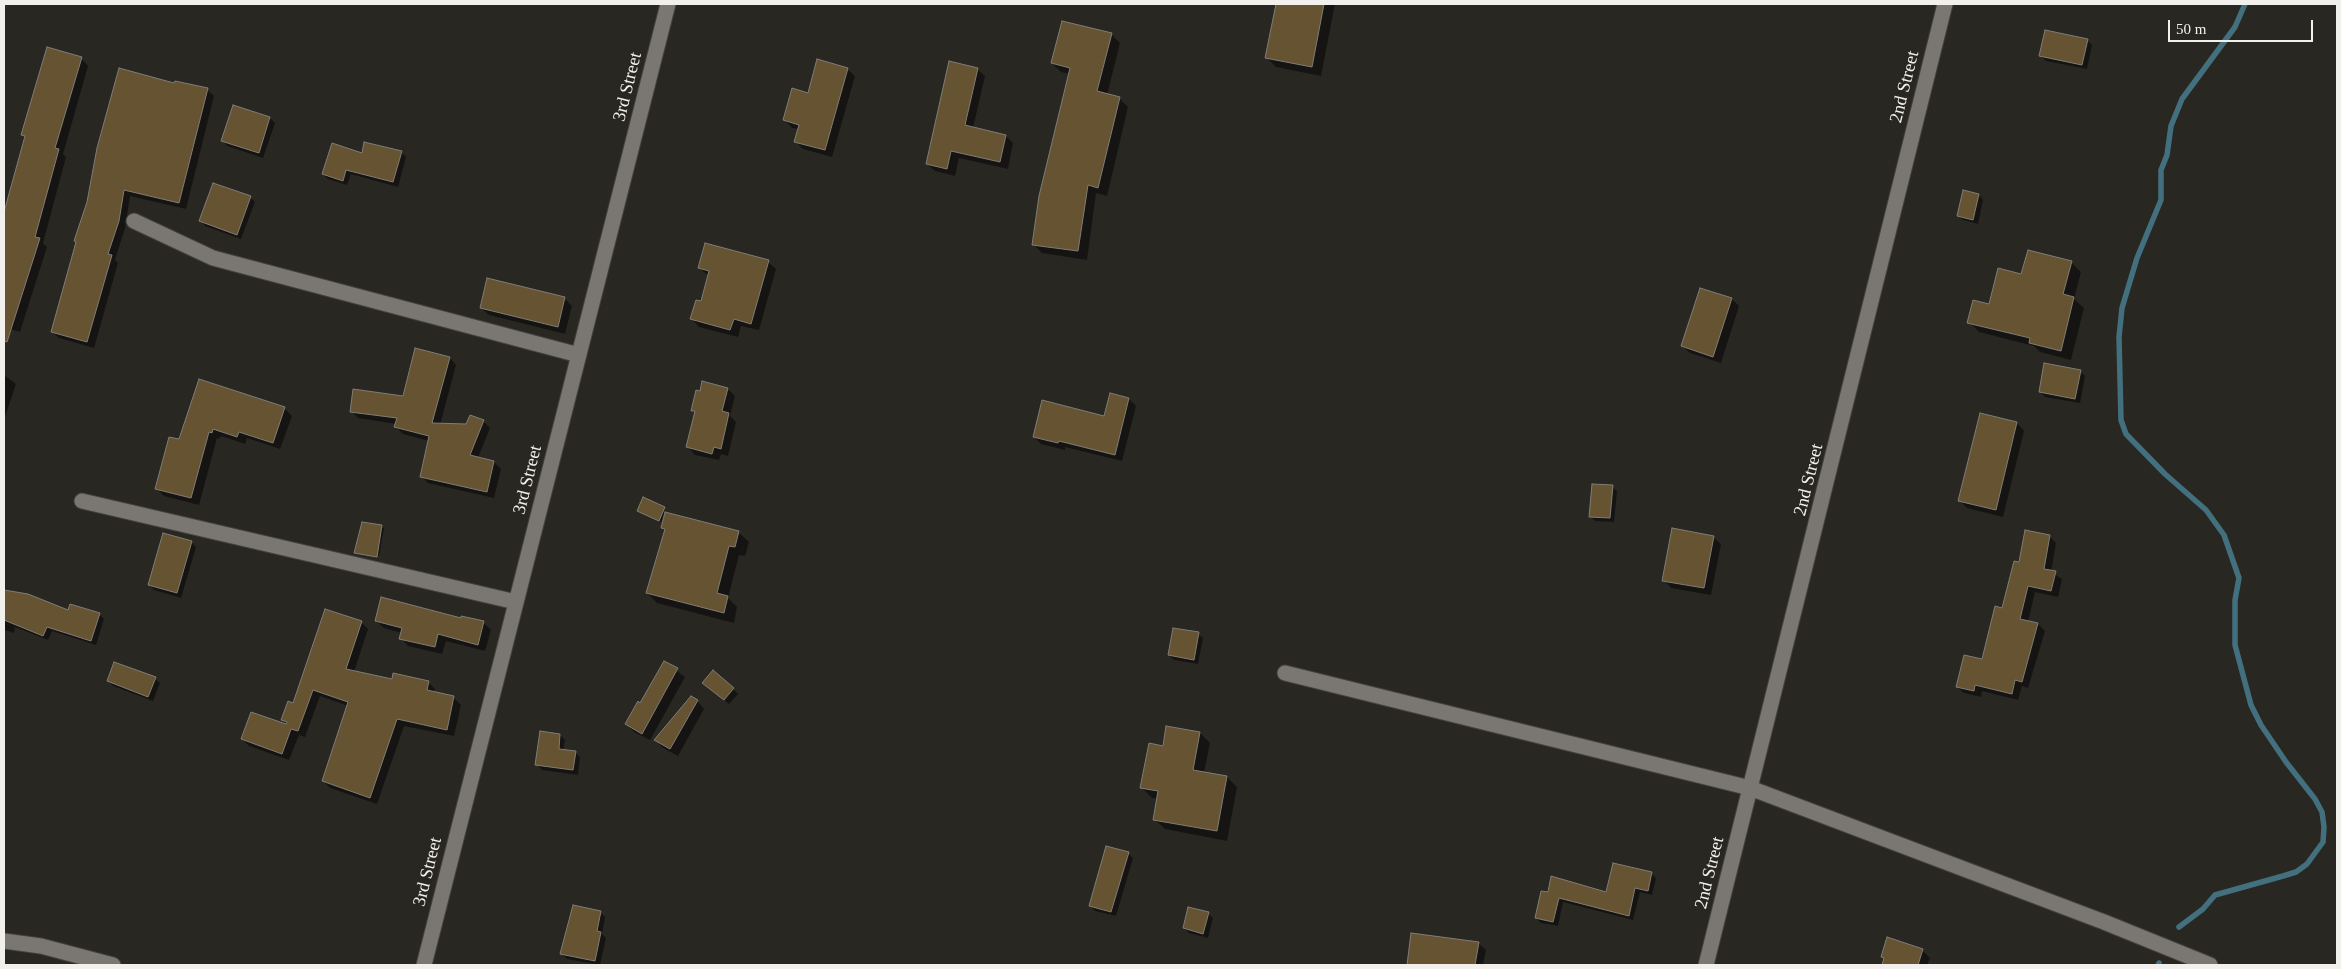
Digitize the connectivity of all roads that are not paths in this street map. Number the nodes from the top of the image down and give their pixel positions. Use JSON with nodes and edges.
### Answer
{"nodes":[{"id":1,"x":668,"y":4,"type":"edge"},
{"id":2,"x":1945,"y":4,"type":"edge"},
{"id":3,"x":134,"y":221,"type":"dead end"},
{"id":4,"x":579,"y":355,"type":"junction"},
{"id":5,"x":82,"y":501,"type":"dead end"},
{"id":6,"x":516,"y":602,"type":"junction"},
{"id":7,"x":1285,"y":673,"type":"dead end"},
{"id":8,"x":1750,"y":788,"type":"junction"},
{"id":9,"x":4,"y":941,"type":"edge"},
{"id":10,"x":113,"y":965,"type":"edge"},
{"id":11,"x":424,"y":965,"type":"edge"},
{"id":12,"x":1706,"y":965,"type":"edge"},
{"id":13,"x":2210,"y":965,"type":"edge"}],
"edges":[{"from":1,"to":4,"type":"street","name":"3rd Street"},
{"from":2,"to":8,"type":"street","name":"2nd Street"},
{"from":3,"to":4,"type":"street"},
{"from":4,"to":6,"type":"street","name":"3rd Street"},
{"from":5,"to":6,"type":"street"},
{"from":6,"to":11,"type":"street","name":"3rd Street"},
{"from":7,"to":8,"type":"street"},
{"from":8,"to":12,"type":"street","name":"2nd Street"},
{"from":8,"to":13,"type":"street"},
{"from":9,"to":10,"type":"street"}]}
